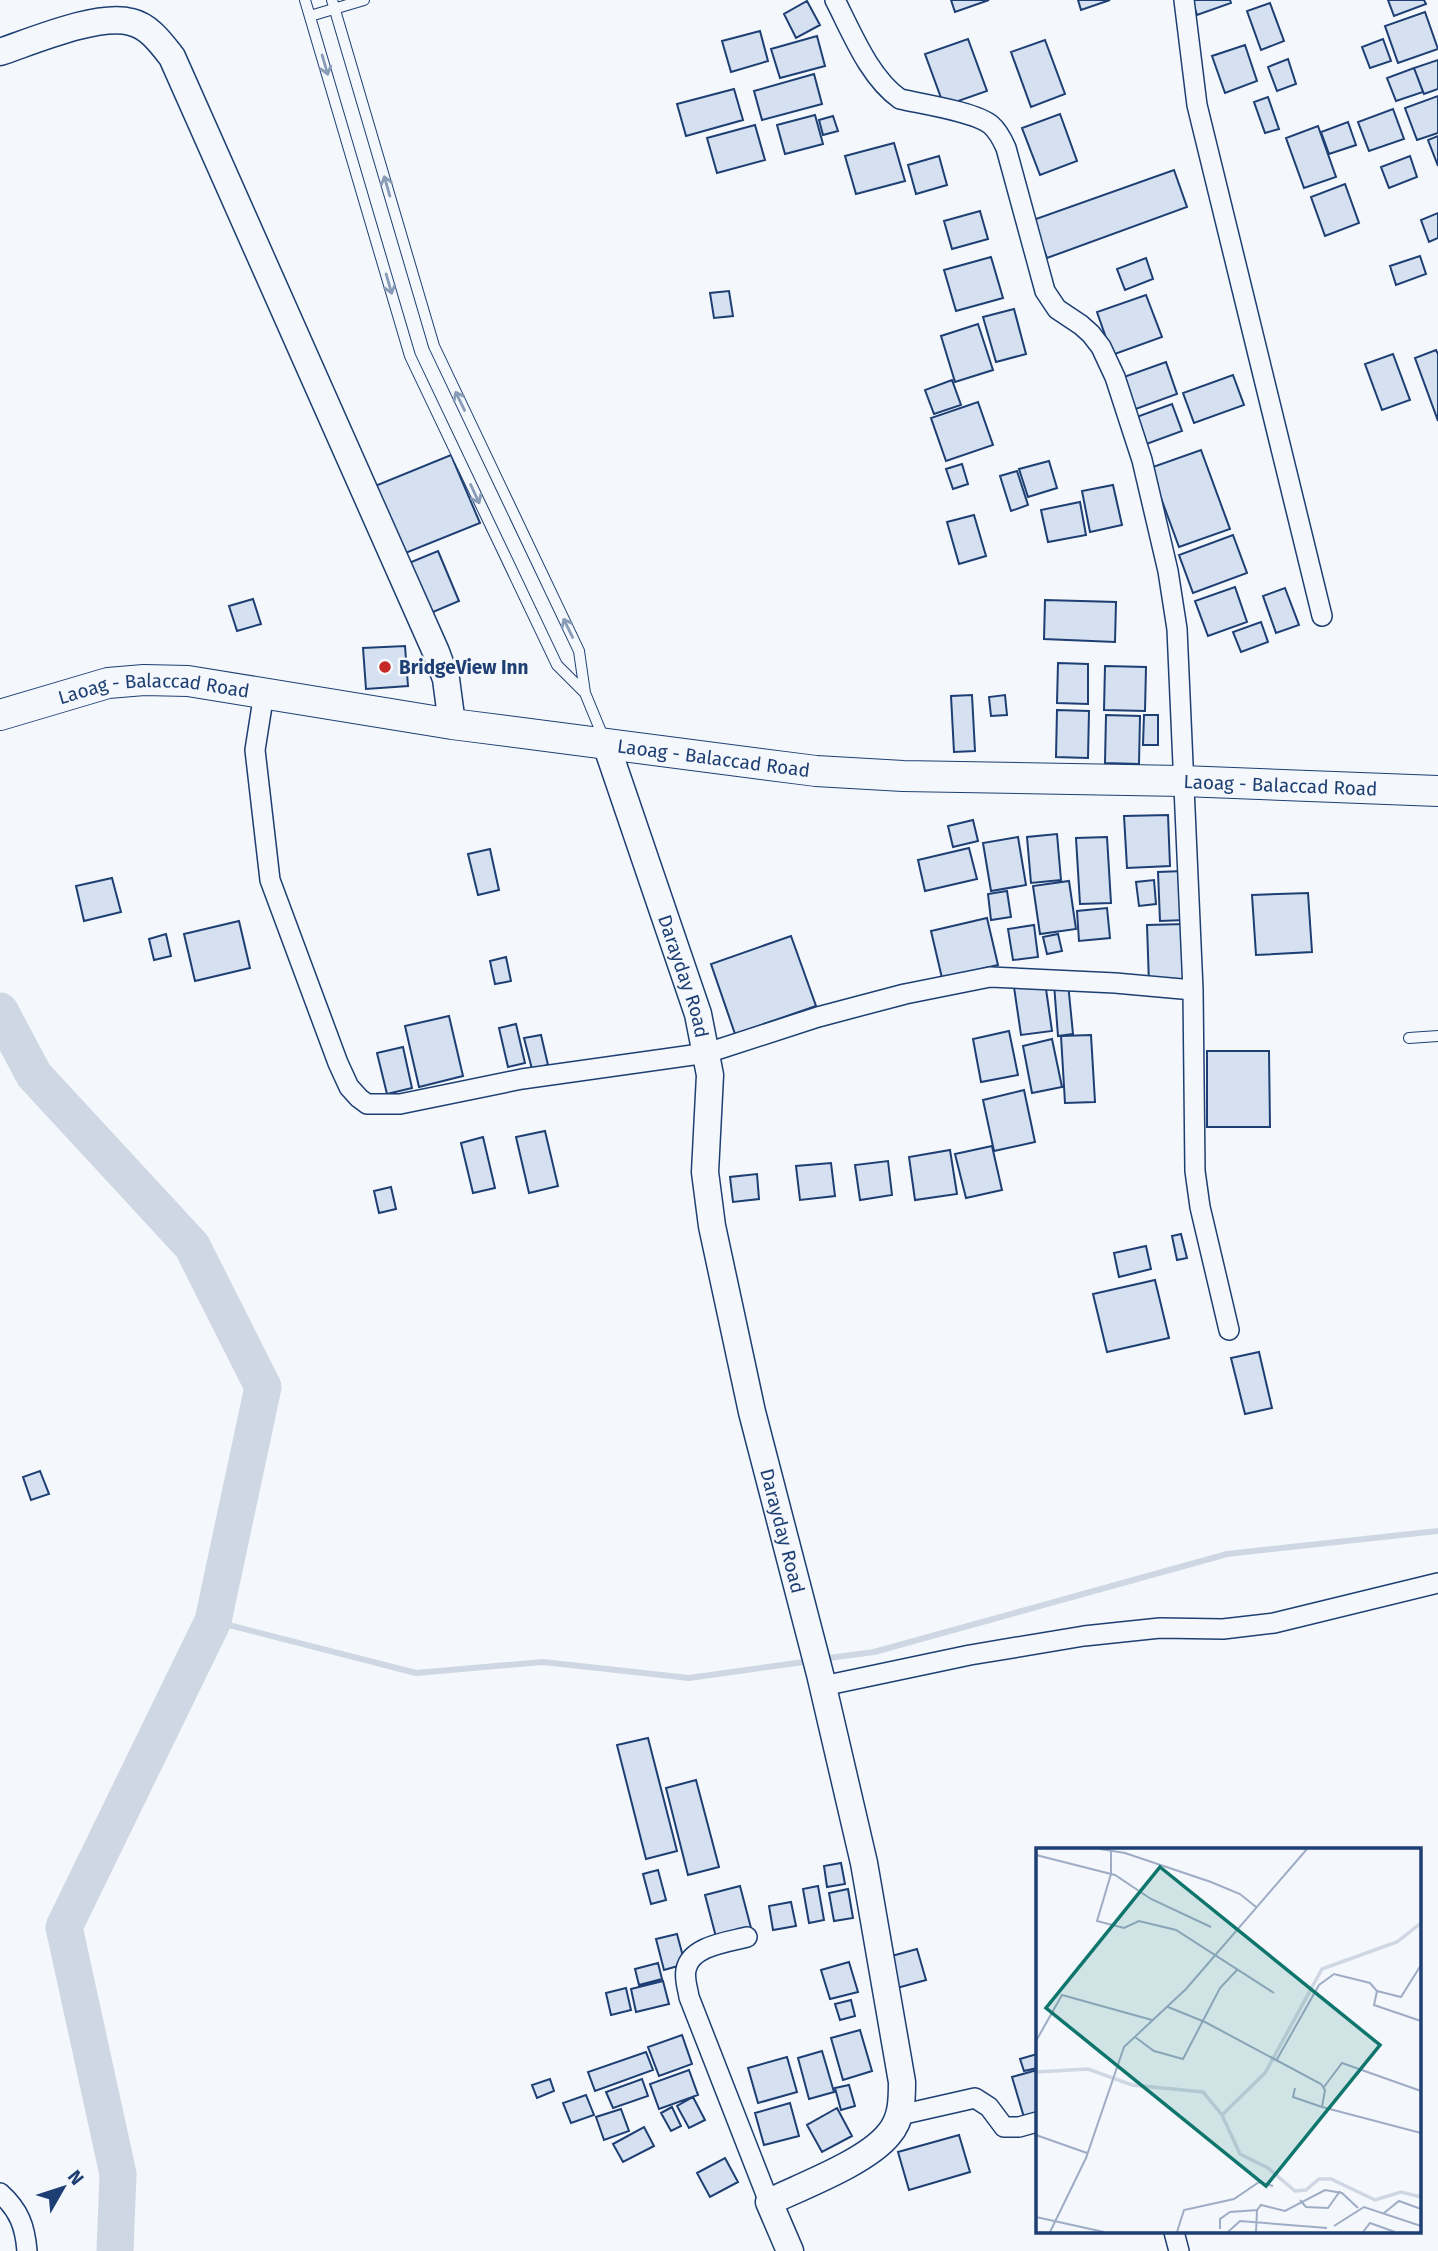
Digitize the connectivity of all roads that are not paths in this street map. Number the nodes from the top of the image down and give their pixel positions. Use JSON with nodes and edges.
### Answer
{"nodes":[{"id":1,"x":305,"y":0,"type":"edge"},
{"id":2,"x":364,"y":0,"type":"edge"},
{"id":3,"x":835,"y":0,"type":"edge"},
{"id":4,"x":1184,"y":0,"type":"edge"},
{"id":5,"x":333,"y":4,"type":"edge"},
{"id":6,"x":310,"y":16,"type":"junction"},
{"id":7,"x":0,"y":52,"type":"edge"},
{"id":8,"x":1322,"y":615,"type":"dead end"},
{"id":9,"x":264,"y":693,"type":"junction"},
{"id":10,"x":585,"y":693,"type":"junction"},
{"id":11,"x":8,"y":711,"type":"edge"},
{"id":12,"x":452,"y":724,"type":"junction"},
{"id":13,"x":606,"y":744,"type":"junction"},
{"id":14,"x":1182,"y":781,"type":"junction"},
{"id":15,"x":1438,"y":791,"type":"edge"},
{"id":16,"x":1193,"y":990,"type":"junction"},
{"id":17,"x":1438,"y":1036,"type":"edge"},
{"id":18,"x":1409,"y":1038,"type":"dead end"},
{"id":19,"x":707,"y":1053,"type":"junction"},
{"id":20,"x":1229,"y":1330,"type":"dead end"},
{"id":21,"x":1438,"y":1583,"type":"edge"},
{"id":22,"x":821,"y":1680,"type":"junction"},
{"id":23,"x":747,"y":1937,"type":"dead end"},
{"id":24,"x":900,"y":2115,"type":"junction"},
{"id":25,"x":1036,"y":2122,"type":"edge"},
{"id":26,"x":0,"y":2193,"type":"edge"},
{"id":27,"x":769,"y":2202,"type":"junction"},
{"id":28,"x":1175,"y":2234,"type":"edge"},
{"id":29,"x":27,"y":2251,"type":"edge"},
{"id":30,"x":790,"y":2251,"type":"edge"},
{"id":31,"x":1179,"y":2251,"type":"edge"}],
"edges":[{"from":1,"to":6,"type":"lane"},
{"from":2,"to":5,"type":"lane"},
{"from":3,"to":14,"type":"street"},
{"from":4,"to":8,"type":"street"},
{"from":5,"to":6,"type":"lane"},
{"from":10,"to":5,"type":"lane","one_way":true},
{"from":6,"to":10,"type":"lane","one_way":true},
{"from":7,"to":12,"type":"street"},
{"from":9,"to":11,"type":"main road","name":"Laoag - Balaccad Road"},
{"from":9,"to":12,"type":"main road","name":"Laoag - Balaccad Road"},
{"from":9,"to":19,"type":"street"},
{"from":10,"to":13,"type":"lane"},
{"from":12,"to":13,"type":"main road","name":"Laoag - Balaccad Road"},
{"from":13,"to":14,"type":"main road","name":"Laoag - Balaccad Road"},
{"from":13,"to":19,"type":"street","name":"Darayday Road"},
{"from":14,"to":15,"type":"main road","name":"Laoag - Balaccad Road"},
{"from":14,"to":16,"type":"street"},
{"from":16,"to":19,"type":"street"},
{"from":16,"to":20,"type":"street"},
{"from":17,"to":18,"type":"lane"},
{"from":19,"to":22,"type":"street","name":"Darayday Road"},
{"from":21,"to":22,"type":"street"},
{"from":22,"to":24,"type":"street","name":"Darayday Road"},
{"from":23,"to":27,"type":"street"},
{"from":24,"to":25,"type":"street"},
{"from":24,"to":27,"type":"street"},
{"from":26,"to":29,"type":"street"},
{"from":27,"to":30,"type":"street"},
{"from":28,"to":31,"type":"street"}]}
